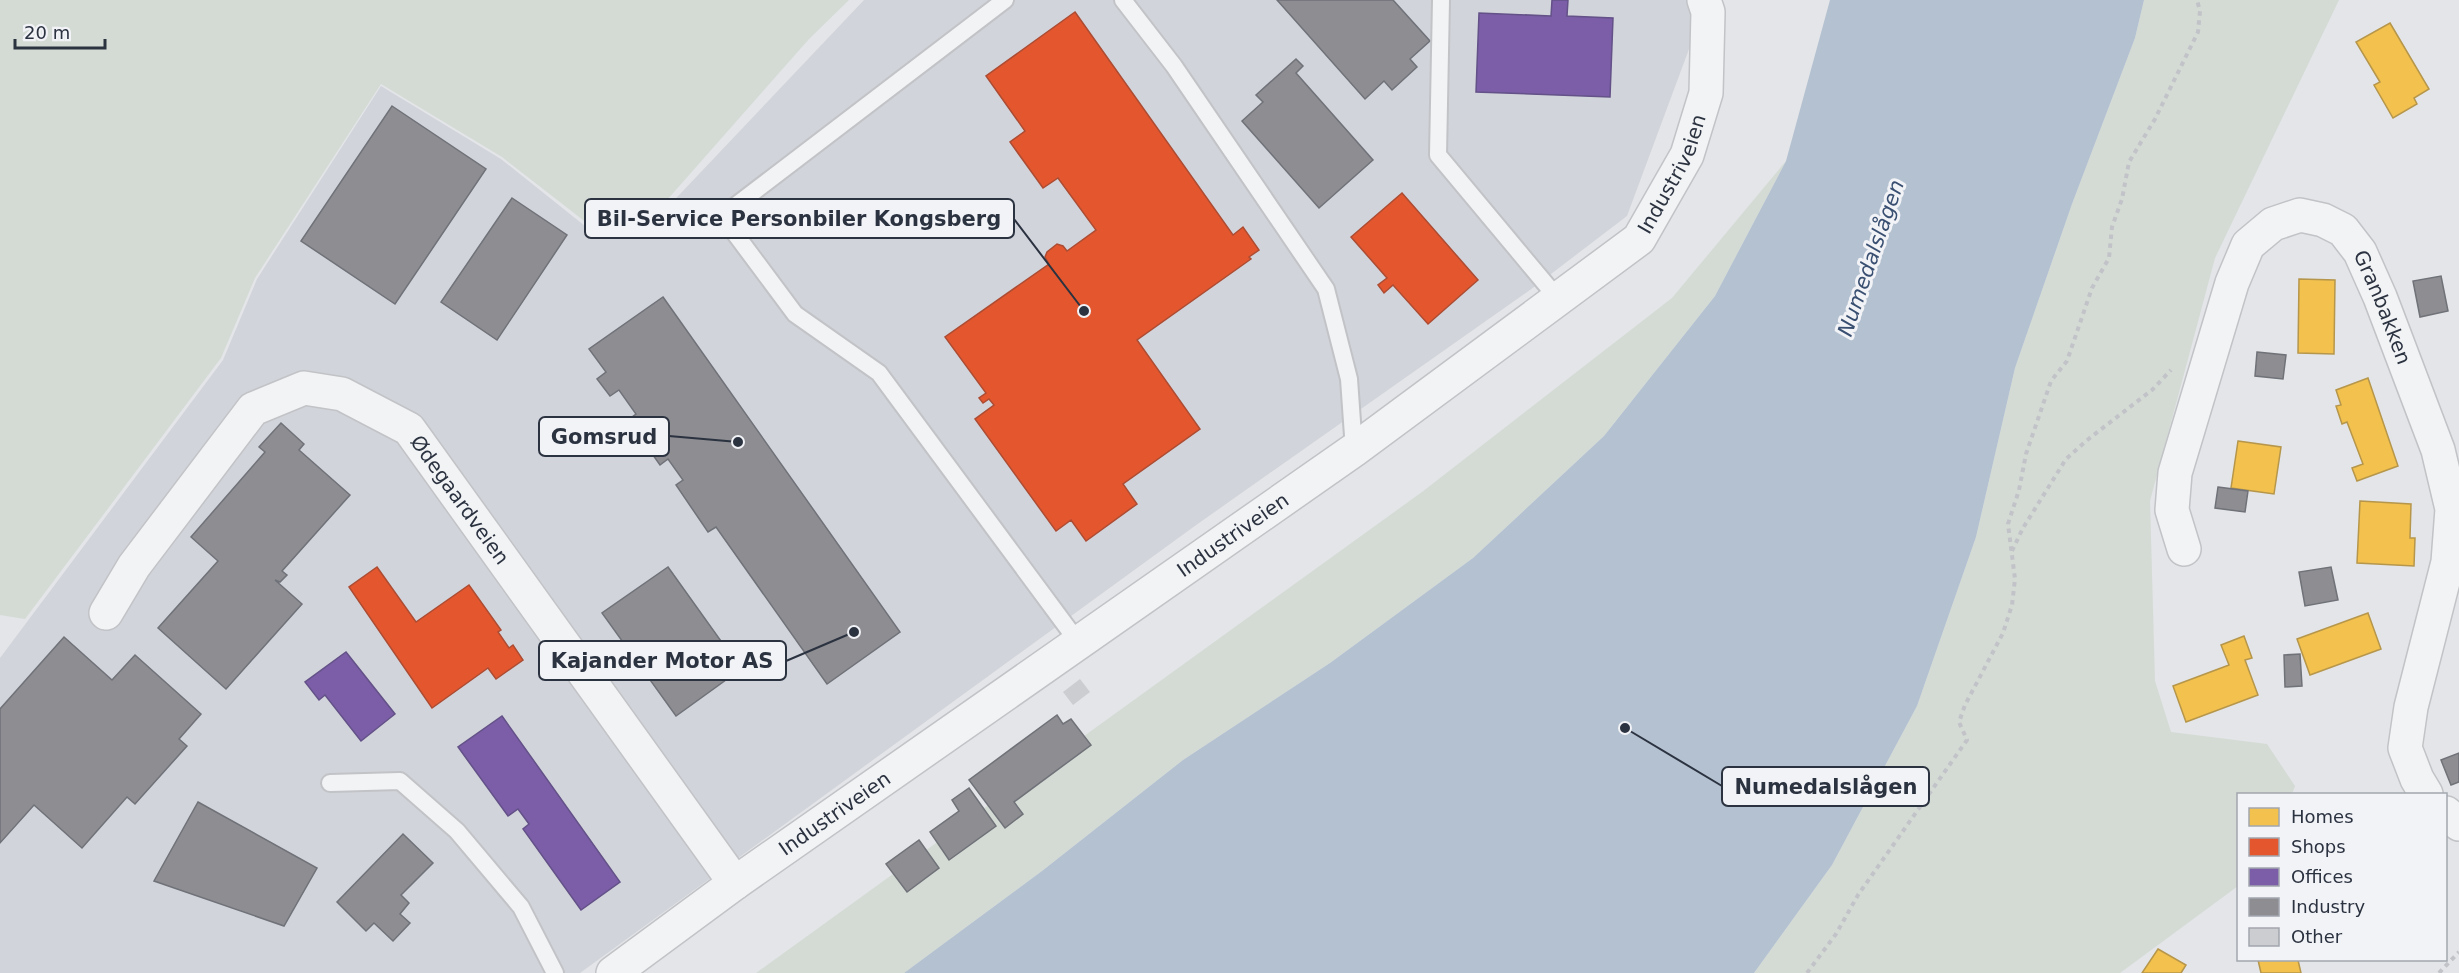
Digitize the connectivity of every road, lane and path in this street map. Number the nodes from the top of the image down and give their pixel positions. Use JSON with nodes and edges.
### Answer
{"nodes":[{"id":1,"x":1005,"y":0,"type":"edge"},
{"id":2,"x":1123,"y":0,"type":"edge"},
{"id":3,"x":1442,"y":0,"type":"edge"},
{"id":4,"x":1704,"y":0,"type":"edge"},
{"id":5,"x":2197,"y":0,"type":"edge"},
{"id":6,"x":1558,"y":300,"type":"junction"},
{"id":7,"x":2214,"y":343,"type":"junction"},
{"id":8,"x":1354,"y":450,"type":"junction"},
{"id":9,"x":2184,"y":549,"type":"dead end"},
{"id":10,"x":2011,"y":551,"type":"junction"},
{"id":11,"x":106,"y":613,"type":"dead end"},
{"id":12,"x":1078,"y":642,"type":"junction"},
{"id":13,"x":330,"y":783,"type":"dead end"},
{"id":14,"x":2425,"y":793,"type":"edge"},
{"id":15,"x":2447,"y":815,"type":"edge"},
{"id":16,"x":2459,"y":824,"type":"edge"},
{"id":17,"x":735,"y":883,"type":"junction"},
{"id":18,"x":2459,"y":952,"type":"edge"},
{"id":19,"x":555,"y":973,"type":"edge"},
{"id":20,"x":613,"y":973,"type":"edge"},
{"id":21,"x":1807,"y":973,"type":"edge"},
{"id":22,"x":2439,"y":973,"type":"edge"}],
"edges":[{"from":1,"to":12,"type":"lane"},
{"from":2,"to":8,"type":"lane"},
{"from":3,"to":6,"type":"lane"},
{"from":4,"to":6,"type":"street","name":"Industriveien"},
{"from":5,"to":10,"type":"path"},
{"from":6,"to":8,"type":"street","name":"Industriveien"},
{"from":7,"to":9,"type":"street","name":"Granbakken"},
{"from":7,"to":10,"type":"path"},
{"from":7,"to":14,"type":"street","name":"Granbakken"},
{"from":8,"to":12,"type":"street","name":"Industriveien"},
{"from":10,"to":21,"type":"path"},
{"from":11,"to":17,"type":"street","name":"Ødegaardveien"},
{"from":12,"to":17,"type":"street","name":"Industriveien"},
{"from":13,"to":19,"type":"lane"},
{"from":15,"to":16,"type":"street"},
{"from":17,"to":20,"type":"street","name":"Industriveien"},
{"from":18,"to":22,"type":"path"}]}
